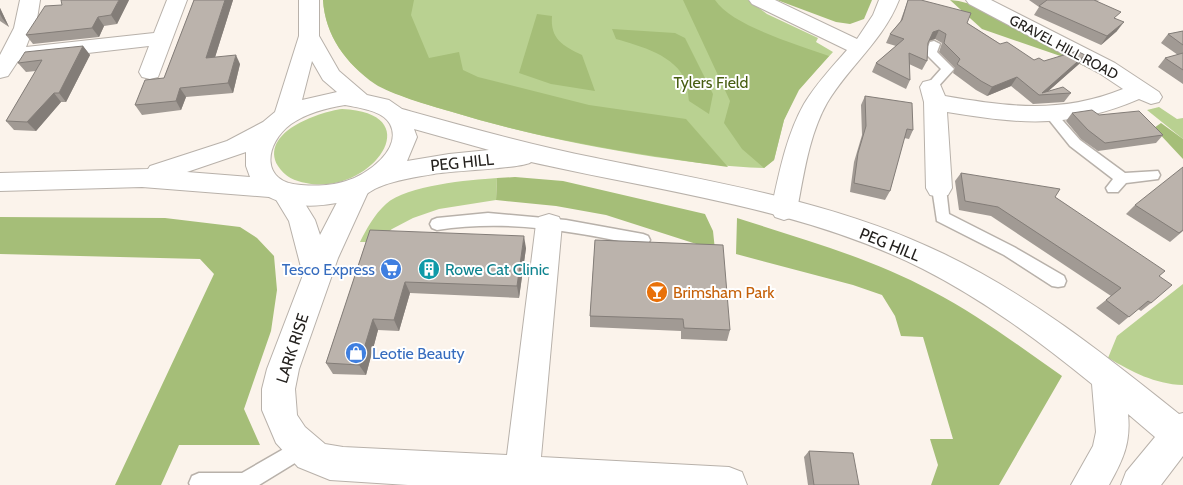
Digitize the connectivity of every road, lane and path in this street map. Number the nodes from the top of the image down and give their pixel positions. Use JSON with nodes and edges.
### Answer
{"nodes":[{"id":1,"x":30,"y":0,"type":"edge"},
{"id":2,"x":177,"y":0,"type":"edge"},
{"id":3,"x":309,"y":0,"type":"edge"},
{"id":4,"x":759,"y":0,"type":"edge"},
{"id":5,"x":889,"y":0,"type":"edge"},
{"id":6,"x":976,"y":0,"type":"edge"},
{"id":7,"x":309,"y":36,"type":"junction"},
{"id":8,"x":162,"y":38,"type":"junction"},
{"id":9,"x":934,"y":44,"type":"edge"},
{"id":10,"x":860,"y":48,"type":"junction"},
{"id":11,"x":6,"y":63,"type":"edge"},
{"id":12,"x":150,"y":72,"type":"dead end"},
{"id":13,"x":933,"y":95,"type":"junction"},
{"id":14,"x":358,"y":98,"type":"junction"},
{"id":15,"x":398,"y":116,"type":"junction"},
{"id":16,"x":1052,"y":116,"type":"junction"},
{"id":17,"x":279,"y":122,"type":"junction"},
{"id":18,"x":547,"y":157,"type":"junction"},
{"id":19,"x":1153,"y":175,"type":"dead end"},
{"id":20,"x":142,"y":178,"type":"junction"},
{"id":21,"x":0,"y":182,"type":"edge"},
{"id":22,"x":367,"y":184,"type":"junction"},
{"id":23,"x":939,"y":188,"type":"joint"},
{"id":24,"x":280,"y":191,"type":"junction"},
{"id":25,"x":784,"y":210,"type":"junction"},
{"id":26,"x":437,"y":224,"type":"dead end"},
{"id":27,"x":549,"y":224,"type":"junction"},
{"id":28,"x":642,"y":240,"type":"edge"},
{"id":29,"x":316,"y":273,"type":"junction"},
{"id":30,"x":1058,"y":281,"type":"dead end"},
{"id":31,"x":1107,"y":377,"type":"junction"},
{"id":32,"x":1182,"y":434,"type":"edge"},
{"id":33,"x":301,"y":448,"type":"junction"},
{"id":34,"x":522,"y":472,"type":"junction"},
{"id":35,"x":403,"y":477,"type":"edge"},
{"id":36,"x":199,"y":483,"type":"dead end"},
{"id":37,"x":729,"y":485,"type":"edge"},
{"id":38,"x":1089,"y":485,"type":"edge"},
{"id":39,"x":1139,"y":485,"type":"edge"}],
"edges":[{"from":1,"to":11,"type":"street"},
{"from":2,"to":8,"type":"street"},
{"from":3,"to":7,"type":"street"},
{"from":4,"to":10,"type":"street"},
{"from":5,"to":10,"type":"street"},
{"from":6,"to":16,"type":"street","name":"GRAVEL HILL ROAD"},
{"from":7,"to":14,"type":"street"},
{"from":7,"to":17,"type":"street"},
{"from":8,"to":11,"type":"street"},
{"from":8,"to":12,"type":"street"},
{"from":9,"to":13,"type":"lane"},
{"from":10,"to":25,"type":"street"},
{"from":13,"to":16,"type":"street"},
{"from":13,"to":23,"type":"street"},
{"from":14,"to":15,"type":"street"},
{"from":14,"to":17,"type":"street"},
{"from":15,"to":18,"type":"street","name":"PEG HILL"},
{"from":15,"to":22,"type":"street"},
{"from":16,"to":19,"type":"lane"},
{"from":17,"to":20,"type":"street"},
{"from":17,"to":24,"type":"street"},
{"from":18,"to":22,"type":"street","name":"PEG HILL"},
{"from":18,"to":25,"type":"street","name":"PEG HILL"},
{"from":20,"to":21,"type":"street"},
{"from":20,"to":24,"type":"street"},
{"from":22,"to":24,"type":"street"},
{"from":22,"to":29,"type":"street","name":"LARK RISE"},
{"from":23,"to":30,"type":"lane"},
{"from":24,"to":29,"type":"street"},
{"from":25,"to":31,"type":"street","name":"PEG HILL"},
{"from":26,"to":27,"type":"lane"},
{"from":27,"to":28,"type":"lane"},
{"from":27,"to":34,"type":"street"},
{"from":29,"to":33,"type":"street","name":"LARK RISE"},
{"from":31,"to":32,"type":"street","name":"PEG HILL"},
{"from":31,"to":38,"type":"street"},
{"from":32,"to":39,"type":"street"},
{"from":33,"to":35,"type":"street","name":"LARK RISE"},
{"from":33,"to":36,"type":"lane"},
{"from":34,"to":35,"type":"street","name":"LARK RISE"},
{"from":34,"to":37,"type":"street","name":"LARK RISE"}]}
